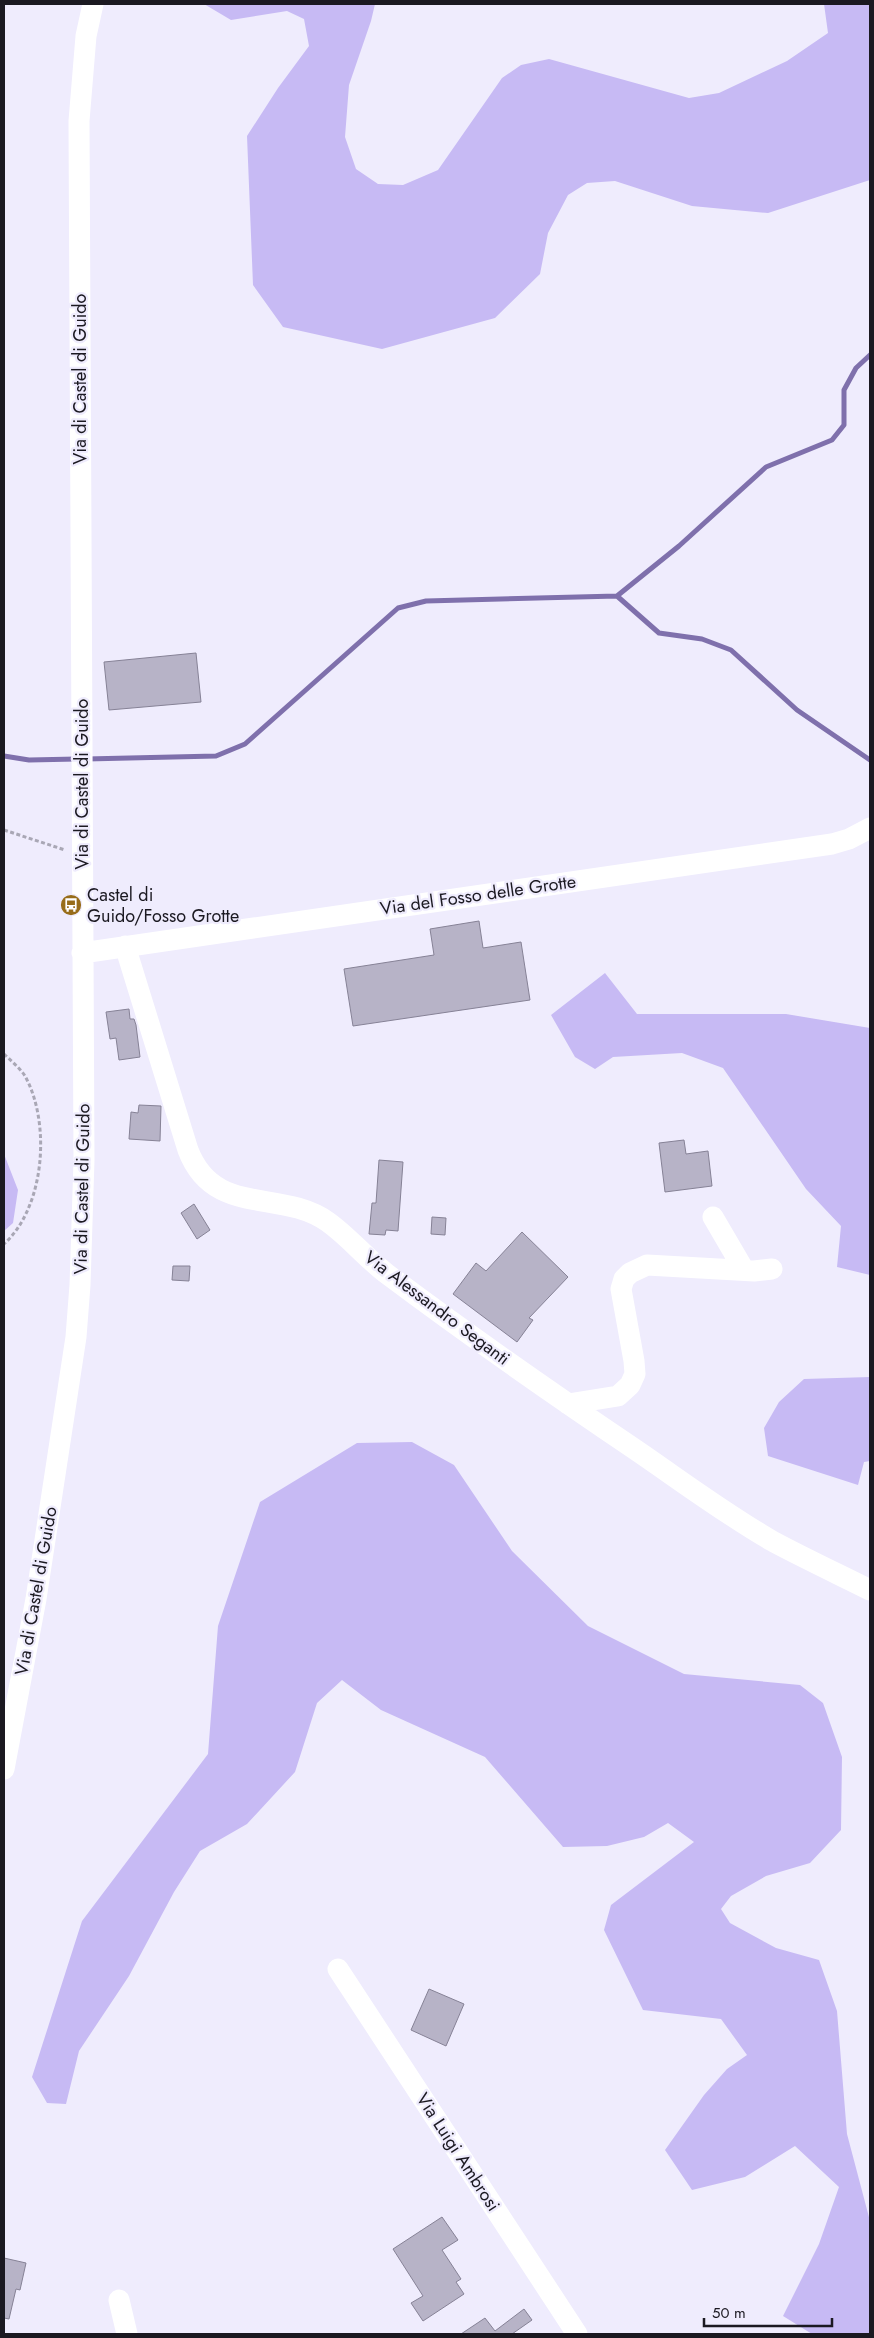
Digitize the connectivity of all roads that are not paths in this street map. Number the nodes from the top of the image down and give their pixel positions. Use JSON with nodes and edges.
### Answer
{"nodes":[{"id":1,"x":93,"y":4,"type":"edge"},
{"id":2,"x":870,"y":828,"type":"edge"},
{"id":3,"x":125,"y":946,"type":"junction"},
{"id":4,"x":82,"y":953,"type":"junction"},
{"id":5,"x":712,"y":1217,"type":"dead end"},
{"id":6,"x":772,"y":1269,"type":"dead end"},
{"id":7,"x":744,"y":1270,"type":"junction"},
{"id":8,"x":568,"y":1404,"type":"junction"},
{"id":9,"x":870,"y":1590,"type":"edge"},
{"id":10,"x":4,"y":1769,"type":"edge"},
{"id":11,"x":338,"y":1969,"type":"dead end"},
{"id":12,"x":119,"y":2300,"type":"dead end"},
{"id":13,"x":127,"y":2334,"type":"edge"},
{"id":14,"x":577,"y":2334,"type":"edge"}],
"edges":[{"from":1,"to":4,"type":"street","name":"Via di Castel di Guido"},
{"from":2,"to":3,"type":"street","name":"Via del Fosso delle Grotte"},
{"from":3,"to":4,"type":"street","name":"Via del Fosso delle Grotte"},
{"from":3,"to":8,"type":"street","name":"Via Alessandro Seganti"},
{"from":4,"to":10,"type":"street","name":"Via di Castel di Guido"},
{"from":5,"to":7,"type":"street"},
{"from":6,"to":7,"type":"street"},
{"from":7,"to":8,"type":"street"},
{"from":8,"to":9,"type":"street","name":"Via Alessandro Seganti"},
{"from":11,"to":14,"type":"street","name":"Via Luigi Ambrosi"},
{"from":12,"to":13,"type":"street"}]}
